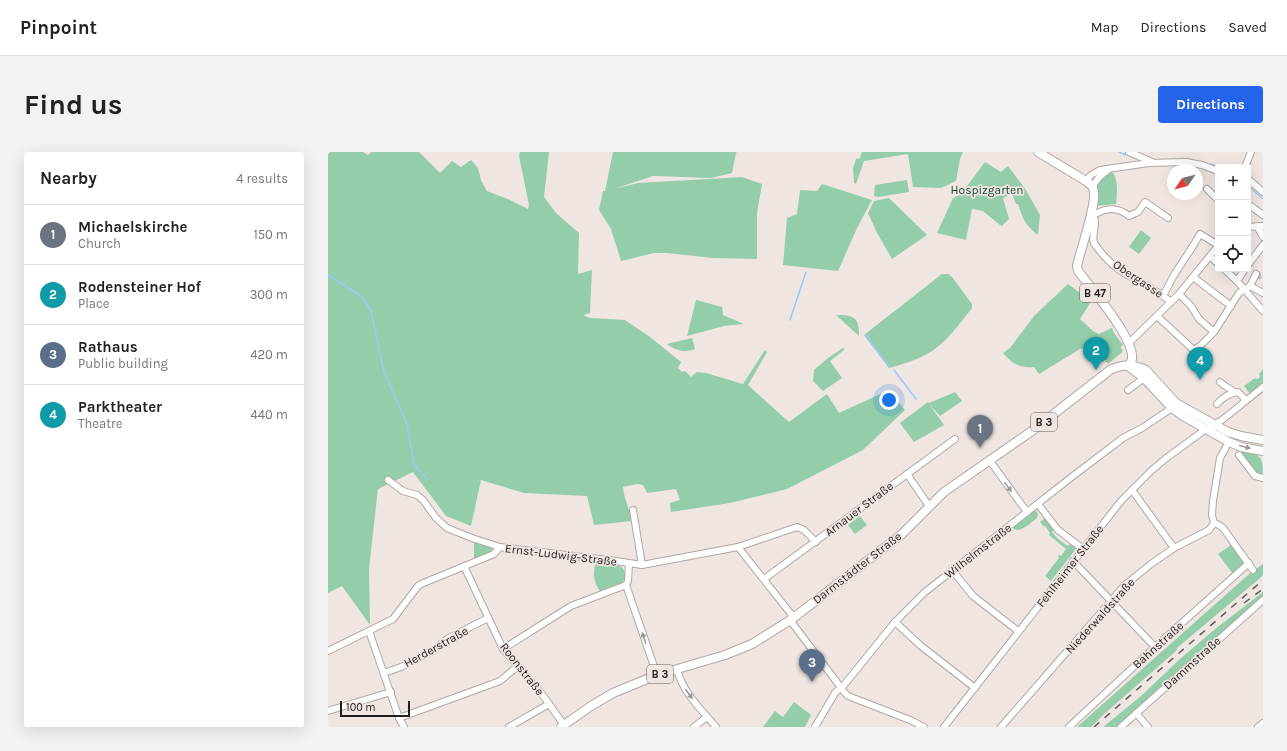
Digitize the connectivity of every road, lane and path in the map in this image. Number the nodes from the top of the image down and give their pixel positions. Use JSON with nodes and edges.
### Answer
{"nodes":[{"id":1,"x":1038,"y":152,"type":"edge"},
{"id":2,"x":1129,"y":152,"type":"edge"},
{"id":3,"x":1251,"y":152,"type":"edge"},
{"id":4,"x":1154,"y":162,"type":"junction"},
{"id":5,"x":1246,"y":164,"type":"edge"},
{"id":6,"x":1110,"y":169,"type":"junction"},
{"id":7,"x":1215,"y":170,"type":"edge"},
{"id":8,"x":1086,"y":181,"type":"junction"},
{"id":9,"x":1251,"y":182,"type":"edge"},
{"id":10,"x":1093,"y":187,"type":"junction"},
{"id":11,"x":1208,"y":189,"type":"dead end"},
{"id":12,"x":1263,"y":192,"type":"edge"},
{"id":13,"x":1215,"y":197,"type":"edge"},
{"id":14,"x":1251,"y":206,"type":"edge"},
{"id":15,"x":1263,"y":215,"type":"edge"},
{"id":16,"x":1092,"y":216,"type":"junction"},
{"id":17,"x":1168,"y":218,"type":"dead end"},
{"id":18,"x":1260,"y":226,"type":"edge"},
{"id":19,"x":1263,"y":237,"type":"edge"},
{"id":20,"x":1215,"y":244,"type":"edge"},
{"id":21,"x":1263,"y":245,"type":"edge"},
{"id":22,"x":1215,"y":250,"type":"edge"},
{"id":23,"x":1210,"y":256,"type":"junction"},
{"id":24,"x":1215,"y":261,"type":"edge"},
{"id":25,"x":1251,"y":261,"type":"edge"},
{"id":26,"x":1227,"y":272,"type":"edge"},
{"id":27,"x":1243,"y":272,"type":"edge"},
{"id":28,"x":1256,"y":274,"type":"dead end"},
{"id":29,"x":1193,"y":277,"type":"junction"},
{"id":30,"x":1237,"y":281,"type":"junction"},
{"id":31,"x":1247,"y":288,"type":"junction"},
{"id":32,"x":1263,"y":293,"type":"edge"},
{"id":33,"x":1179,"y":294,"type":"junction"},
{"id":34,"x":1163,"y":296,"type":"junction"},
{"id":35,"x":1171,"y":302,"type":"junction"},
{"id":36,"x":1231,"y":306,"type":"junction"},
{"id":37,"x":1263,"y":311,"type":"edge"},
{"id":38,"x":1157,"y":316,"type":"junction"},
{"id":39,"x":1214,"y":332,"type":"junction"},
{"id":40,"x":1130,"y":346,"type":"junction"},
{"id":41,"x":1193,"y":350,"type":"junction"},
{"id":42,"x":1200,"y":355,"type":"dead end"},
{"id":43,"x":1128,"y":366,"type":"junction"},
{"id":44,"x":1145,"y":374,"type":"junction"},
{"id":45,"x":1220,"y":382,"type":"dead end"},
{"id":46,"x":1263,"y":387,"type":"edge"},
{"id":47,"x":1128,"y":390,"type":"dead end"},
{"id":48,"x":1234,"y":392,"type":"junction"},
{"id":49,"x":1246,"y":400,"type":"junction"},
{"id":50,"x":1217,"y":404,"type":"dead end"},
{"id":51,"x":1172,"y":408,"type":"junction"},
{"id":52,"x":1215,"y":425,"type":"junction"},
{"id":53,"x":1206,"y":430,"type":"junction"},
{"id":54,"x":955,"y":439,"type":"dead end"},
{"id":55,"x":1263,"y":440,"type":"edge"},
{"id":56,"x":1226,"y":446,"type":"dead end"},
{"id":57,"x":1262,"y":452,"type":"edge"},
{"id":58,"x":1239,"y":455,"type":"dead end"},
{"id":59,"x":990,"y":461,"type":"junction"},
{"id":60,"x":907,"y":474,"type":"junction"},
{"id":61,"x":1263,"y":478,"type":"edge"},
{"id":62,"x":388,"y":480,"type":"dead end"},
{"id":63,"x":1132,"y":490,"type":"junction"},
{"id":64,"x":1038,"y":504,"type":"junction"},
{"id":65,"x":929,"y":506,"type":"junction"},
{"id":66,"x":633,"y":510,"type":"dead end"},
{"id":67,"x":1027,"y":512,"type":"junction"},
{"id":68,"x":1214,"y":523,"type":"junction"},
{"id":69,"x":816,"y":542,"type":"junction"},
{"id":70,"x":500,"y":547,"type":"junction"},
{"id":71,"x":738,"y":547,"type":"junction"},
{"id":72,"x":1174,"y":548,"type":"junction"},
{"id":73,"x":1083,"y":549,"type":"junction"},
{"id":74,"x":1073,"y":561,"type":"junction"},
{"id":75,"x":1249,"y":563,"type":"junction"},
{"id":76,"x":629,"y":564,"type":"junction"},
{"id":77,"x":642,"y":565,"type":"junction"},
{"id":78,"x":464,"y":566,"type":"junction"},
{"id":79,"x":952,"y":570,"type":"junction"},
{"id":80,"x":1253,"y":570,"type":"dead end"},
{"id":81,"x":764,"y":579,"type":"junction"},
{"id":82,"x":626,"y":585,"type":"junction"},
{"id":83,"x":1263,"y":600,"type":"edge"},
{"id":84,"x":1111,"y":601,"type":"junction"},
{"id":85,"x":488,"y":618,"type":"junction"},
{"id":86,"x":792,"y":619,"type":"junction"},
{"id":87,"x":895,"y":622,"type":"junction"},
{"id":88,"x":369,"y":631,"type":"junction"},
{"id":89,"x":1018,"y":631,"type":"junction"},
{"id":90,"x":1155,"y":647,"type":"junction"},
{"id":91,"x":503,"y":649,"type":"junction"},
{"id":92,"x":328,"y":651,"type":"edge"},
{"id":93,"x":518,"y":666,"type":"junction"},
{"id":94,"x":677,"y":669,"type":"junction"},
{"id":95,"x":384,"y":673,"type":"junction"},
{"id":96,"x":657,"y":675,"type":"junction"},
{"id":97,"x":841,"y":688,"type":"junction"},
{"id":98,"x":975,"y":688,"type":"junction"},
{"id":99,"x":390,"y":692,"type":"junction"},
{"id":100,"x":549,"y":704,"type":"junction"},
{"id":101,"x":328,"y":711,"type":"edge"},
{"id":102,"x":1136,"y":714,"type":"junction"},
{"id":103,"x":707,"y":717,"type":"junction"},
{"id":104,"x":400,"y":718,"type":"junction"},
{"id":105,"x":1263,"y":723,"type":"edge"},
{"id":106,"x":562,"y":726,"type":"edge"},
{"id":107,"x":404,"y":727,"type":"edge"},
{"id":108,"x":509,"y":727,"type":"edge"},
{"id":109,"x":694,"y":727,"type":"edge"},
{"id":110,"x":716,"y":727,"type":"edge"},
{"id":111,"x":815,"y":727,"type":"edge"},
{"id":112,"x":924,"y":727,"type":"edge"},
{"id":113,"x":944,"y":727,"type":"edge"},
{"id":114,"x":1001,"y":727,"type":"edge"},
{"id":115,"x":1069,"y":727,"type":"edge"},
{"id":116,"x":1121,"y":727,"type":"edge"},
{"id":117,"x":1148,"y":727,"type":"edge"},
{"id":118,"x":1258,"y":727,"type":"edge"}],
"edges":[{"from":1,"to":8,"type":"main road"},
{"from":2,"to":4,"type":"street"},
{"from":3,"to":5,"type":"street"},
{"from":4,"to":6,"type":"street"},
{"from":4,"to":7,"type":"street"},
{"from":6,"to":8,"type":"street"},
{"from":6,"to":10,"type":"street"},
{"from":8,"to":10,"type":"main road"},
{"from":9,"to":12,"type":"street"},
{"from":10,"to":16,"type":"main road","number":"B 47"},
{"from":11,"to":13,"type":"street"},
{"from":14,"to":15,"type":"street"},
{"from":16,"to":17,"type":"street"},
{"from":16,"to":34,"type":"street","name":"Obergasse"},
{"from":16,"to":40,"type":"main road","number":"B 47"},
{"from":18,"to":19,"type":"street"},
{"from":20,"to":34,"type":"street"},
{"from":21,"to":25,"type":"street"},
{"from":22,"to":23,"type":"street"},
{"from":23,"to":24,"type":"street"},
{"from":23,"to":29,"type":"street"},
{"from":26,"to":30,"type":"street"},
{"from":27,"to":30,"type":"street"},
{"from":28,"to":31,"type":"street"},
{"from":29,"to":33,"type":"street"},
{"from":29,"to":36,"type":"street"},
{"from":30,"to":31,"type":"street"},
{"from":31,"to":32,"type":"street"},
{"from":31,"to":36,"type":"street"},
{"from":31,"to":37,"type":"street"},
{"from":33,"to":35,"type":"street"},
{"from":33,"to":39,"type":"street"},
{"from":34,"to":35,"type":"street","name":"Obergasse"},
{"from":35,"to":38,"type":"street"},
{"from":36,"to":39,"type":"street"},
{"from":38,"to":40,"type":"street"},
{"from":38,"to":41,"type":"street"},
{"from":39,"to":41,"type":"street"},
{"from":40,"to":43,"type":"main road"},
{"from":40,"to":44,"type":"main road","number":"B 47"},
{"from":41,"to":42,"type":"street"},
{"from":43,"to":44,"type":"main road","number":"B 3"},
{"from":43,"to":59,"type":"main road","name":"Darmstädter Straße","number":"B 3"},
{"from":44,"to":47,"type":"street"},
{"from":44,"to":51,"type":"main road"},
{"from":44,"to":52,"type":"main road"},
{"from":45,"to":48,"type":"street"},
{"from":46,"to":49,"type":"street","name":"Fehlheimer Straße"},
{"from":48,"to":49,"type":"street"},
{"from":48,"to":50,"type":"street"},
{"from":49,"to":52,"type":"street","name":"Fehlheimer Straße"},
{"from":51,"to":53,"type":"main road"},
{"from":51,"to":64,"type":"street","name":"Wilhelmstraße"},
{"from":52,"to":53,"type":"street","name":"Fehlheimer Straße"},
{"from":52,"to":55,"type":"main road"},
{"from":53,"to":57,"type":"main road","one_way":true},
{"from":53,"to":63,"type":"street","name":"Fehlheimer Straße"},
{"from":54,"to":60,"type":"street","name":"Arnauer Straße"},
{"from":56,"to":68,"type":"street"},
{"from":58,"to":61,"type":"street"},
{"from":59,"to":65,"type":"main road","name":"Darmstädter Straße","number":"B 3"},
{"from":59,"to":67,"type":"street","one_way":true},
{"from":60,"to":65,"type":"street"},
{"from":60,"to":69,"type":"street","name":"Arnauer Straße"},
{"from":62,"to":70,"type":"street"},
{"from":63,"to":72,"type":"street"},
{"from":63,"to":73,"type":"street","name":"Fehlheimer Straße"},
{"from":64,"to":67,"type":"street","name":"Wilhelmstraße"},
{"from":64,"to":73,"type":"street"},
{"from":65,"to":86,"type":"main road","name":"Darmstädter Straße","number":"B 3"},
{"from":66,"to":77,"type":"street"},
{"from":67,"to":79,"type":"street","name":"Wilhelmstraße"},
{"from":68,"to":72,"type":"street","name":"Niederwaldstraße"},
{"from":68,"to":75,"type":"street"},
{"from":69,"to":71,"type":"street","name":"Ernst-Ludwig-Straße"},
{"from":69,"to":81,"type":"street","name":"Arnauer Straße"},
{"from":70,"to":76,"type":"street","name":"Ernst-Ludwig-Straße"},
{"from":70,"to":78,"type":"street","name":"Ernst-Ludwig-Straße"},
{"from":71,"to":77,"type":"street","name":"Ernst-Ludwig-Straße"},
{"from":71,"to":81,"type":"street"},
{"from":72,"to":84,"type":"street","name":"Niederwaldstraße"},
{"from":73,"to":74,"type":"street","name":"Fehlheimer Straße"},
{"from":74,"to":84,"type":"street"},
{"from":74,"to":89,"type":"street","name":"Fehlheimer Straße"},
{"from":75,"to":80,"type":"street"},
{"from":75,"to":90,"type":"street","name":"Bahnstraße"},
{"from":76,"to":77,"type":"street","name":"Ernst-Ludwig-Straße"},
{"from":76,"to":82,"type":"street"},
{"from":78,"to":85,"type":"street","name":"Roonstraße"},
{"from":78,"to":88,"type":"street","name":"Ernst-Ludwig-Straße"},
{"from":79,"to":87,"type":"street","name":"Wilhelmstraße"},
{"from":79,"to":89,"type":"street"},
{"from":81,"to":86,"type":"street"},
{"from":82,"to":91,"type":"street"},
{"from":96,"to":82,"type":"street","one_way":true},
{"from":83,"to":102,"type":"street","name":"Dammstraße"},
{"from":84,"to":90,"type":"street"},
{"from":84,"to":114,"type":"street","name":"Niederwaldstraße"},
{"from":85,"to":91,"type":"street","name":"Roonstraße"},
{"from":85,"to":95,"type":"street","name":"Herderstraße"},
{"from":86,"to":94,"type":"main road","name":"Darmstädter Straße","number":"B 3"},
{"from":86,"to":97,"type":"street"},
{"from":87,"to":97,"type":"street","name":"Wilhelmstraße"},
{"from":87,"to":98,"type":"street"},
{"from":88,"to":92,"type":"street","name":"Ernst-Ludwig-Straße"},
{"from":88,"to":95,"type":"street"},
{"from":89,"to":98,"type":"street","name":"Fehlheimer Straße"},
{"from":90,"to":115,"type":"street","name":"Bahnstraße"},
{"from":91,"to":93,"type":"street","name":"Roonstraße"},
{"from":93,"to":100,"type":"street","name":"Roonstraße"},
{"from":93,"to":104,"type":"street"},
{"from":94,"to":96,"type":"main road","name":"Darmstädter Straße","number":"B 3"},
{"from":94,"to":103,"type":"street","one_way":true},
{"from":95,"to":99,"type":"street"},
{"from":96,"to":106,"type":"main road","name":"Darmstädter Straße","number":"B 3"},
{"from":97,"to":111,"type":"street","name":"Wilhelmstraße"},
{"from":97,"to":112,"type":"street"},
{"from":98,"to":113,"type":"street","name":"Fehlheimer Straße"},
{"from":99,"to":101,"type":"street"},
{"from":99,"to":104,"type":"street"},
{"from":100,"to":106,"type":"street","name":"Roonstraße"},
{"from":100,"to":108,"type":"street"},
{"from":102,"to":116,"type":"street","name":"Dammstraße"},
{"from":102,"to":117,"type":"street"},
{"from":103,"to":109,"type":"street"},
{"from":103,"to":110,"type":"street"},
{"from":104,"to":107,"type":"street"},
{"from":105,"to":118,"type":"street"}]}
